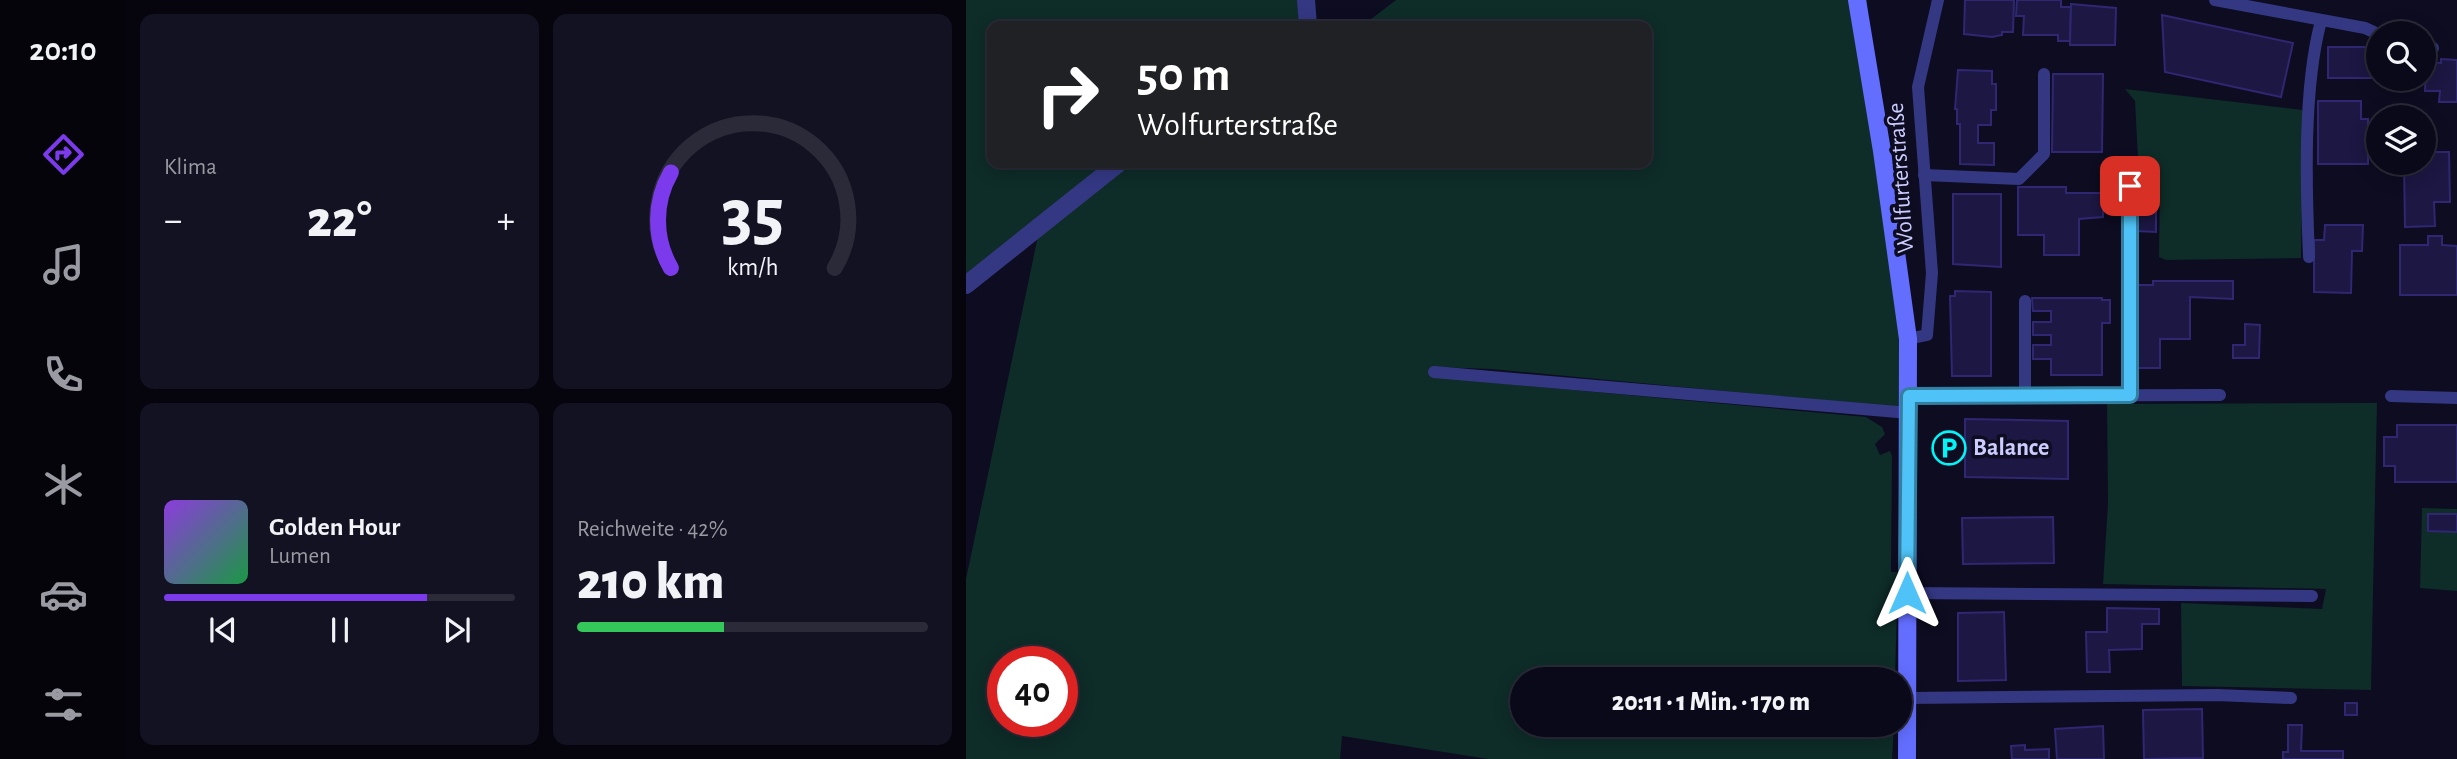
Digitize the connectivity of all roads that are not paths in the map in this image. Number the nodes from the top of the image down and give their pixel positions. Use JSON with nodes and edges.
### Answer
{"nodes":[{"id":1,"x":1306,"y":0,"type":"edge"},
{"id":2,"x":1857,"y":0,"type":"edge"},
{"id":3,"x":1938,"y":0,"type":"edge"},
{"id":4,"x":2215,"y":0,"type":"edge"},
{"id":5,"x":1308,"y":21,"type":"edge"},
{"id":6,"x":2321,"y":22,"type":"junction"},
{"id":7,"x":2366,"y":28,"type":"edge"},
{"id":8,"x":2044,"y":74,"type":"dead end"},
{"id":9,"x":1113,"y":168,"type":"edge"},
{"id":10,"x":1924,"y":175,"type":"junction"},
{"id":11,"x":2130,"y":186,"type":"dead end"},
{"id":12,"x":2309,"y":257,"type":"dead end"},
{"id":13,"x":966,"y":285,"type":"edge"},
{"id":14,"x":2025,"y":301,"type":"dead end"},
{"id":15,"x":1908,"y":339,"type":"junction"},
{"id":16,"x":1434,"y":372,"type":"dead end"},
{"id":17,"x":2025,"y":395,"type":"junction"},
{"id":18,"x":2130,"y":395,"type":"junction"},
{"id":19,"x":2220,"y":395,"type":"dead end"},
{"id":20,"x":2391,"y":396,"type":"dead end"},
{"id":21,"x":2457,"y":398,"type":"edge"},
{"id":22,"x":1909,"y":404,"type":"junction"},
{"id":23,"x":1907,"y":593,"type":"junction"},
{"id":24,"x":2312,"y":596,"type":"dead end"},
{"id":25,"x":1907,"y":667,"type":"edge"},
{"id":26,"x":1912,"y":698,"type":"edge"},
{"id":27,"x":2291,"y":698,"type":"dead end"},
{"id":28,"x":1907,"y":737,"type":"edge"},
{"id":29,"x":1907,"y":759,"type":"edge"}],
"edges":[{"from":1,"to":5,"type":"street"},
{"from":2,"to":15,"type":"street","name":"Wolfurterstraße"},
{"from":3,"to":10,"type":"lane","name":"Wolfurterstraße"},
{"from":4,"to":6,"type":"lane"},
{"from":6,"to":7,"type":"lane"},
{"from":6,"to":12,"type":"lane"},
{"from":8,"to":10,"type":"lane"},
{"from":9,"to":13,"type":"street"},
{"from":10,"to":15,"type":"lane","name":"Wolfurterstraße"},
{"from":11,"to":18,"type":"lane"},
{"from":14,"to":17,"type":"lane"},
{"from":15,"to":22,"type":"street","name":"Wolfurterstraße"},
{"from":16,"to":22,"type":"lane"},
{"from":17,"to":18,"type":"lane"},
{"from":17,"to":22,"type":"lane"},
{"from":18,"to":19,"type":"lane"},
{"from":20,"to":21,"type":"lane"},
{"from":22,"to":23,"type":"street","name":"Wolfurterstraße"},
{"from":23,"to":24,"type":"lane"},
{"from":23,"to":25,"type":"street","name":"Wolfurterstraße"},
{"from":26,"to":27,"type":"lane"},
{"from":28,"to":29,"type":"street","name":"Wolfurterstraße"}]}
